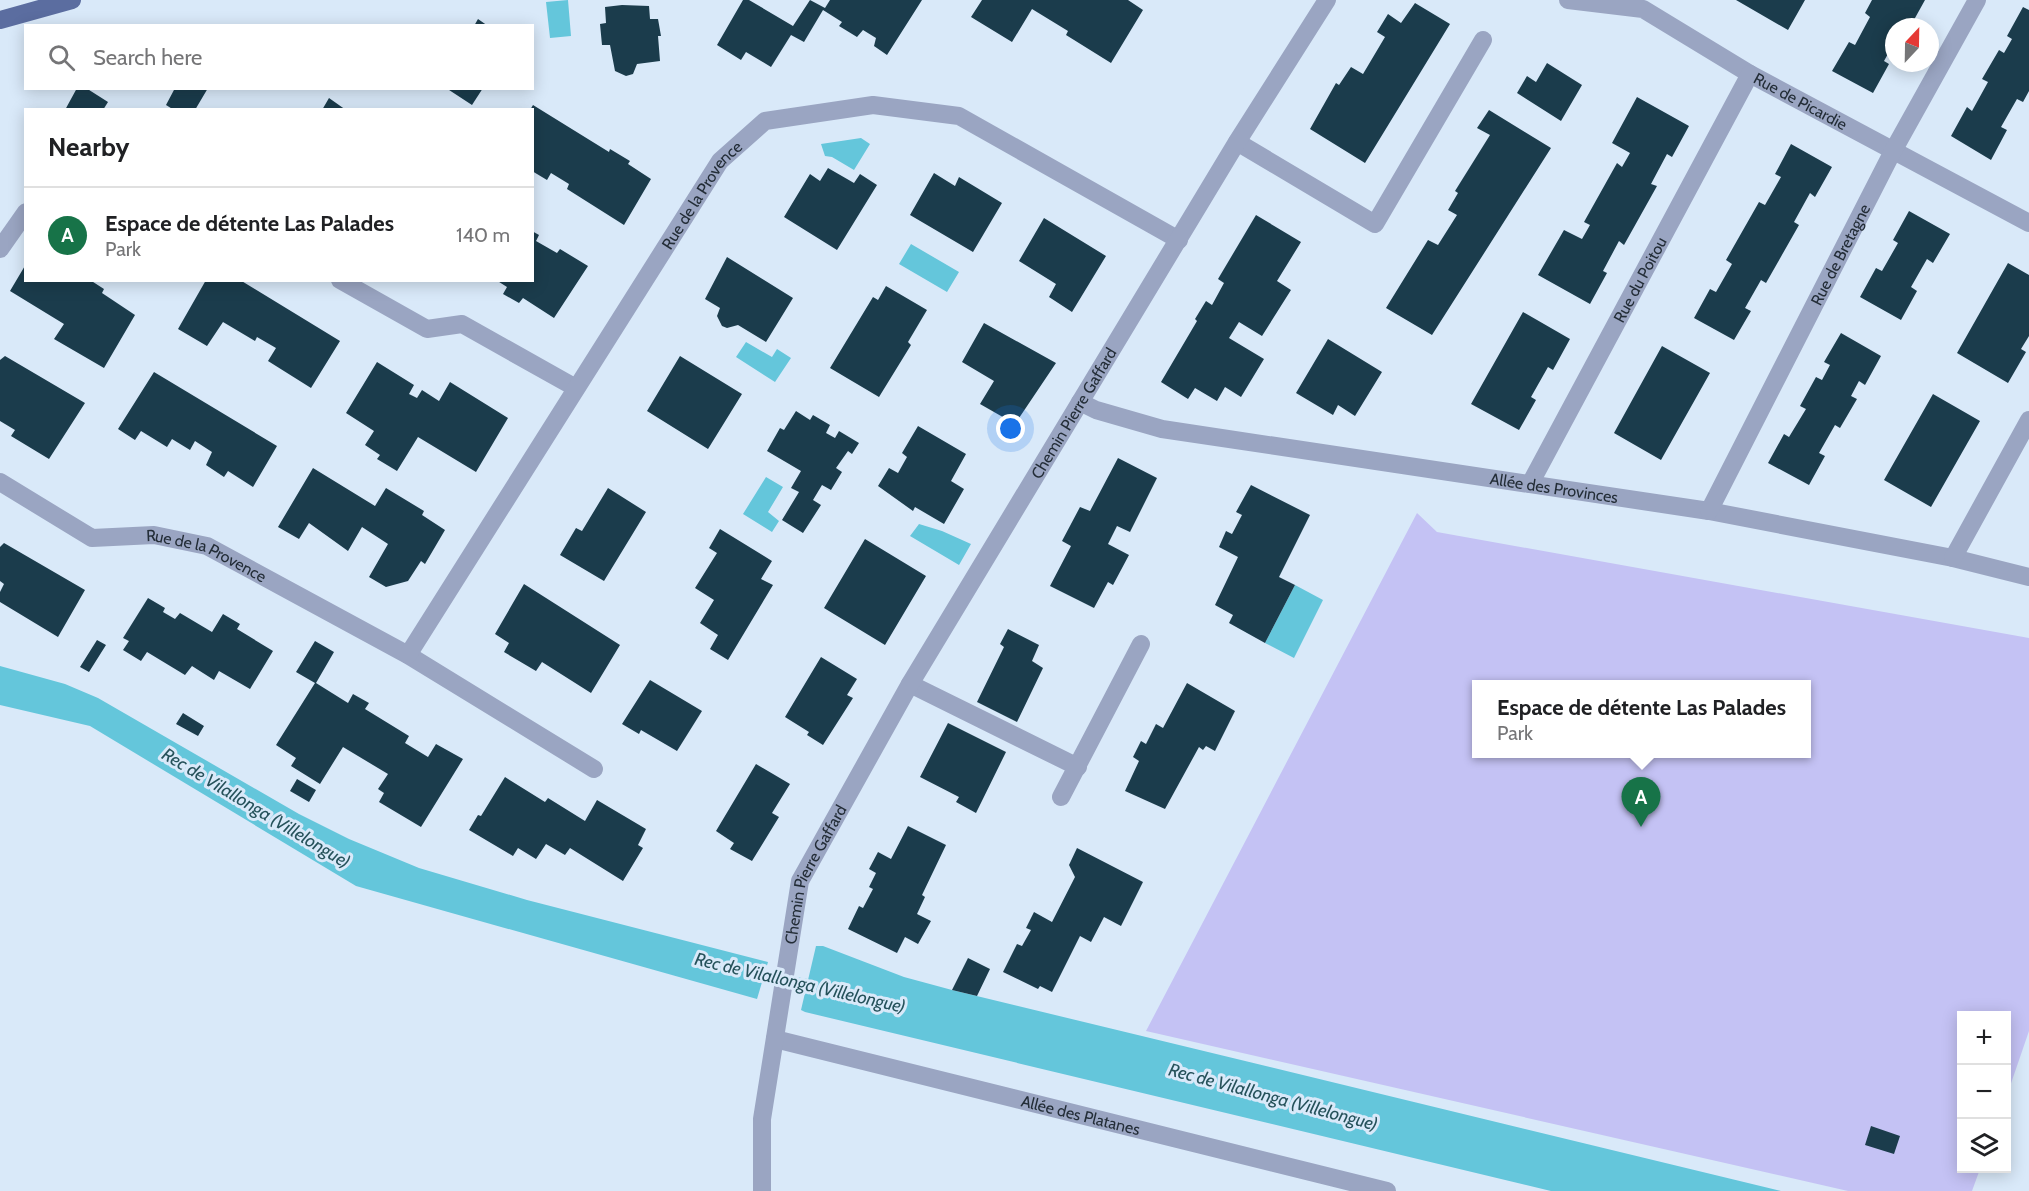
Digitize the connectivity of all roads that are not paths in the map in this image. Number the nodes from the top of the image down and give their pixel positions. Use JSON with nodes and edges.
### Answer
{"nodes":[{"id":1,"x":72,"y":0,"type":"edge"},
{"id":2,"x":1326,"y":0,"type":"edge"},
{"id":3,"x":1568,"y":0,"type":"edge"},
{"id":4,"x":1977,"y":0,"type":"edge"},
{"id":5,"x":0,"y":20,"type":"edge"},
{"id":6,"x":1483,"y":40,"type":"dead end"},
{"id":7,"x":1750,"y":74,"type":"junction"},
{"id":8,"x":1237,"y":142,"type":"junction"},
{"id":9,"x":1893,"y":151,"type":"junction"},
{"id":10,"x":24,"y":215,"type":"edge"},
{"id":11,"x":2029,"y":223,"type":"edge"},
{"id":12,"x":1179,"y":240,"type":"junction"},
{"id":13,"x":0,"y":249,"type":"edge"},
{"id":14,"x":344,"y":282,"type":"edge"},
{"id":15,"x":576,"y":388,"type":"junction"},
{"id":16,"x":1080,"y":402,"type":"junction"},
{"id":17,"x":2029,"y":420,"type":"edge"},
{"id":18,"x":0,"y":482,"type":"edge"},
{"id":19,"x":1530,"y":484,"type":"junction"},
{"id":20,"x":1708,"y":511,"type":"junction"},
{"id":21,"x":1953,"y":558,"type":"junction"},
{"id":22,"x":2029,"y":577,"type":"edge"},
{"id":23,"x":1141,"y":644,"type":"dead end"},
{"id":24,"x":408,"y":655,"type":"junction"},
{"id":25,"x":910,"y":684,"type":"junction"},
{"id":26,"x":1078,"y":767,"type":"junction"},
{"id":27,"x":594,"y":769,"type":"dead end"},
{"id":28,"x":1061,"y":797,"type":"dead end"},
{"id":29,"x":775,"y":1039,"type":"junction"},
{"id":30,"x":762,"y":1191,"type":"edge"},
{"id":31,"x":1387,"y":1191,"type":"edge"}],
"edges":[{"from":1,"to":5,"type":"main road"},
{"from":2,"to":8,"type":"street","name":"Chemin Pierre Gaffard"},
{"from":3,"to":7,"type":"street","name":"Rue de Picardie"},
{"from":4,"to":9,"type":"street","name":"Rue de Bretagne"},
{"from":6,"to":8,"type":"street"},
{"from":7,"to":9,"type":"street","name":"Rue de Picardie"},
{"from":7,"to":19,"type":"street","name":"Rue du Poitou"},
{"from":8,"to":12,"type":"street","name":"Chemin Pierre Gaffard"},
{"from":9,"to":11,"type":"street","name":"Rue de Picardie"},
{"from":9,"to":20,"type":"street","name":"Rue de Bretagne"},
{"from":10,"to":13,"type":"street"},
{"from":12,"to":15,"type":"street","name":"Rue de la Provence"},
{"from":12,"to":16,"type":"street","name":"Chemin Pierre Gaffard"},
{"from":14,"to":15,"type":"street"},
{"from":15,"to":24,"type":"street","name":"Rue de la Provence"},
{"from":16,"to":19,"type":"street","name":"Allée des Provinces"},
{"from":16,"to":25,"type":"street","name":"Chemin Pierre Gaffard"},
{"from":17,"to":21,"type":"street"},
{"from":18,"to":24,"type":"street","name":"Rue de la Provence"},
{"from":19,"to":20,"type":"street","name":"Allée des Provinces"},
{"from":20,"to":21,"type":"street","name":"Allée des Provinces"},
{"from":21,"to":22,"type":"street","name":"Allée des Provinces"},
{"from":23,"to":26,"type":"street"},
{"from":24,"to":27,"type":"street","name":"Rue de la Provence"},
{"from":25,"to":26,"type":"street"},
{"from":25,"to":29,"type":"street","name":"Chemin Pierre Gaffard"},
{"from":26,"to":28,"type":"street"},
{"from":29,"to":30,"type":"street","name":"Chemin Pierre Gaffard"},
{"from":29,"to":31,"type":"street","name":"Allée des Platanes"}]}
